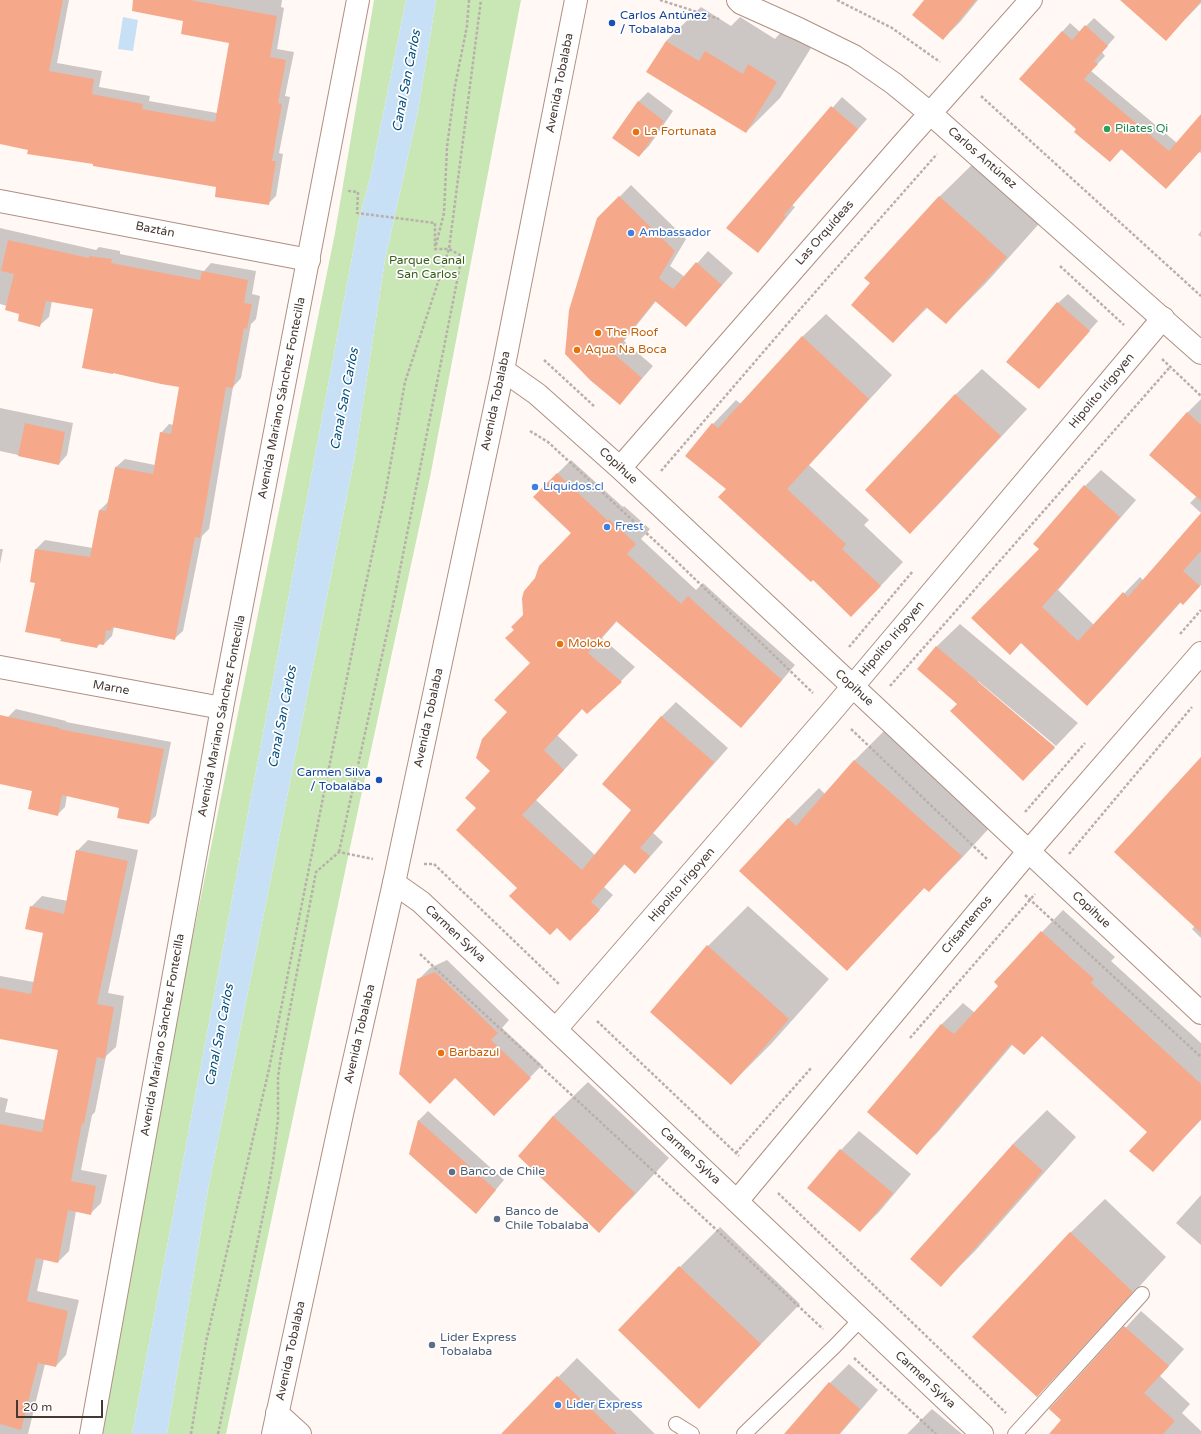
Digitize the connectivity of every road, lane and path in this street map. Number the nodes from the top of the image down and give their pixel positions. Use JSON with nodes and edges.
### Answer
{"nodes":[{"id":1,"x":358,"y":0,"type":"edge"},
{"id":2,"x":469,"y":0,"type":"edge"},
{"id":3,"x":481,"y":0,"type":"edge"},
{"id":4,"x":576,"y":0,"type":"edge"},
{"id":5,"x":660,"y":0,"type":"edge"},
{"id":6,"x":837,"y":0,"type":"edge"},
{"id":7,"x":1031,"y":0,"type":"edge"},
{"id":8,"x":737,"y":1,"type":"edge"},
{"id":9,"x":723,"y":20,"type":"dead end"},
{"id":10,"x":961,"y":79,"type":"junction"},
{"id":11,"x":931,"y":114,"type":"junction"},
{"id":12,"x":913,"y":133,"type":"junction"},
{"id":13,"x":0,"y":201,"type":"edge"},
{"id":14,"x":357,"y":213,"type":"dead end"},
{"id":15,"x":435,"y":249,"type":"junction"},
{"id":16,"x":449,"y":250,"type":"junction"},
{"id":17,"x":309,"y":260,"type":"junction"},
{"id":18,"x":1059,"y":265,"type":"dead end"},
{"id":19,"x":1201,"y":296,"type":"edge"},
{"id":20,"x":1163,"y":318,"type":"junction"},
{"id":21,"x":1143,"y":342,"type":"junction"},
{"id":22,"x":1201,"y":353,"type":"edge"},
{"id":23,"x":1170,"y":367,"type":"junction"},
{"id":24,"x":503,"y":370,"type":"junction"},
{"id":25,"x":1201,"y":396,"type":"edge"},
{"id":26,"x":530,"y":431,"type":"dead end"},
{"id":27,"x":620,"y":468,"type":"junction"},
{"id":28,"x":661,"y":471,"type":"dead end"},
{"id":29,"x":1201,"y":653,"type":"edge"},
{"id":30,"x":0,"y":667,"type":"edge"},
{"id":31,"x":852,"y":686,"type":"junction"},
{"id":32,"x":890,"y":686,"type":"dead end"},
{"id":33,"x":1196,"y":702,"type":"dead end"},
{"id":34,"x":222,"y":708,"type":"junction"},
{"id":35,"x":832,"y":711,"type":"junction"},
{"id":36,"x":339,"y":852,"type":"junction"},
{"id":37,"x":1028,"y":852,"type":"junction"},
{"id":38,"x":396,"y":874,"type":"junction"},
{"id":39,"x":1052,"y":874,"type":"junction"},
{"id":40,"x":1007,"y":878,"type":"junction"},
{"id":41,"x":1030,"y":900,"type":"junction"},
{"id":42,"x":420,"y":954,"type":"dead end"},
{"id":43,"x":1201,"y":1013,"type":"edge"},
{"id":44,"x":556,"y":1029,"type":"junction"},
{"id":45,"x":906,"y":1042,"type":"dead end"},
{"id":46,"x":1201,"y":1057,"type":"edge"},
{"id":47,"x":736,"y":1154,"type":"dead end"},
{"id":48,"x":760,"y":1175,"type":"junction"},
{"id":49,"x":782,"y":1186,"type":"dead end"},
{"id":50,"x":777,"y":1193,"type":"junction"},
{"id":51,"x":737,"y":1201,"type":"junction"},
{"id":52,"x":1142,"y":1294,"type":"dead end"},
{"id":53,"x":861,"y":1319,"type":"junction"},
{"id":54,"x":838,"y":1343,"type":"junction"},
{"id":55,"x":275,"y":1424,"type":"edge"},
{"id":56,"x":676,"y":1424,"type":"dead end"},
{"id":57,"x":1018,"y":1431,"type":"edge"},
{"id":58,"x":91,"y":1434,"type":"edge"},
{"id":59,"x":191,"y":1434,"type":"edge"},
{"id":60,"x":218,"y":1434,"type":"edge"},
{"id":61,"x":300,"y":1434,"type":"edge"},
{"id":62,"x":692,"y":1434,"type":"edge"},
{"id":63,"x":744,"y":1434,"type":"edge"},
{"id":64,"x":936,"y":1434,"type":"edge"},
{"id":65,"x":982,"y":1434,"type":"edge"}],
"edges":[{"from":1,"to":17,"type":"street","name":"Avenida Mariano Sánchez Fontecilla"},
{"from":2,"to":15,"type":"path"},
{"from":3,"to":16,"type":"path"},
{"from":4,"to":24,"type":"street","name":"Avenida Tobalaba"},
{"from":5,"to":9,"type":"path"},
{"from":6,"to":10,"type":"path"},
{"from":7,"to":10,"type":"street","name":"Las Orquídeas"},
{"from":8,"to":11,"type":"street","name":"Carlos Antúnez"},
{"from":10,"to":11,"type":"street","name":"Las Orquídeas"},
{"from":10,"to":19,"type":"path"},
{"from":11,"to":12,"type":"street","name":"Las Orquídeas"},
{"from":11,"to":20,"type":"street","name":"Carlos Antúnez"},
{"from":12,"to":27,"type":"street","name":"Las Orquídeas"},
{"from":12,"to":28,"type":"path"},
{"from":13,"to":17,"type":"street","name":"Baztán"},
{"from":14,"to":15,"type":"path"},
{"from":15,"to":16,"type":"path"},
{"from":16,"to":36,"type":"path"},
{"from":16,"to":59,"type":"path"},
{"from":17,"to":34,"type":"street","name":"Avenida Mariano Sánchez Fontecilla"},
{"from":18,"to":21,"type":"path"},
{"from":20,"to":21,"type":"street","name":"Hipolito Irigoyen"},
{"from":20,"to":22,"type":"street","name":"Carlos Antúnez"},
{"from":21,"to":23,"type":"path"},
{"from":21,"to":31,"type":"street","name":"Hipolito Irigoyen"},
{"from":23,"to":25,"type":"path"},
{"from":23,"to":32,"type":"path"},
{"from":24,"to":27,"type":"street","name":"Copihue"},
{"from":24,"to":38,"type":"street","name":"Avenida Tobalaba"},
{"from":26,"to":35,"type":"path"},
{"from":27,"to":31,"type":"street","name":"Copihue"},
{"from":29,"to":37,"type":"street","name":"Crisantemos"},
{"from":30,"to":34,"type":"street","name":"Marne"},
{"from":31,"to":35,"type":"street","name":"Hipolito Irigoyen"},
{"from":31,"to":37,"type":"street","name":"Copihue"},
{"from":33,"to":39,"type":"path"},
{"from":34,"to":58,"type":"street","name":"Avenida Mariano Sánchez Fontecilla"},
{"from":35,"to":40,"type":"path"},
{"from":35,"to":44,"type":"street","name":"Hipolito Irigoyen"},
{"from":36,"to":38,"type":"path"},
{"from":36,"to":60,"type":"path"},
{"from":37,"to":39,"type":"street","name":"Copihue"},
{"from":37,"to":40,"type":"street","name":"Crisantemos"},
{"from":38,"to":44,"type":"street","name":"Carmen Sylva"},
{"from":38,"to":55,"type":"street","name":"Avenida Tobalaba"},
{"from":39,"to":41,"type":"path"},
{"from":39,"to":43,"type":"street","name":"Copihue"},
{"from":40,"to":41,"type":"path"},
{"from":40,"to":48,"type":"street","name":"Crisantemos"},
{"from":41,"to":45,"type":"path"},
{"from":41,"to":46,"type":"path"},
{"from":42,"to":54,"type":"path"},
{"from":44,"to":51,"type":"street","name":"Carmen Sylva"},
{"from":47,"to":48,"type":"path"},
{"from":48,"to":50,"type":"path"},
{"from":48,"to":51,"type":"street","name":"Crisantemos"},
{"from":49,"to":50,"type":"path"},
{"from":50,"to":57,"type":"path"},
{"from":51,"to":53,"type":"street","name":"Carmen Sylva"},
{"from":52,"to":57,"type":"lane"},
{"from":53,"to":54,"type":"lane"},
{"from":53,"to":65,"type":"street","name":"Carmen Sylva"},
{"from":54,"to":63,"type":"lane"},
{"from":54,"to":64,"type":"path"},
{"from":55,"to":61,"type":"street"},
{"from":56,"to":62,"type":"lane"}]}
